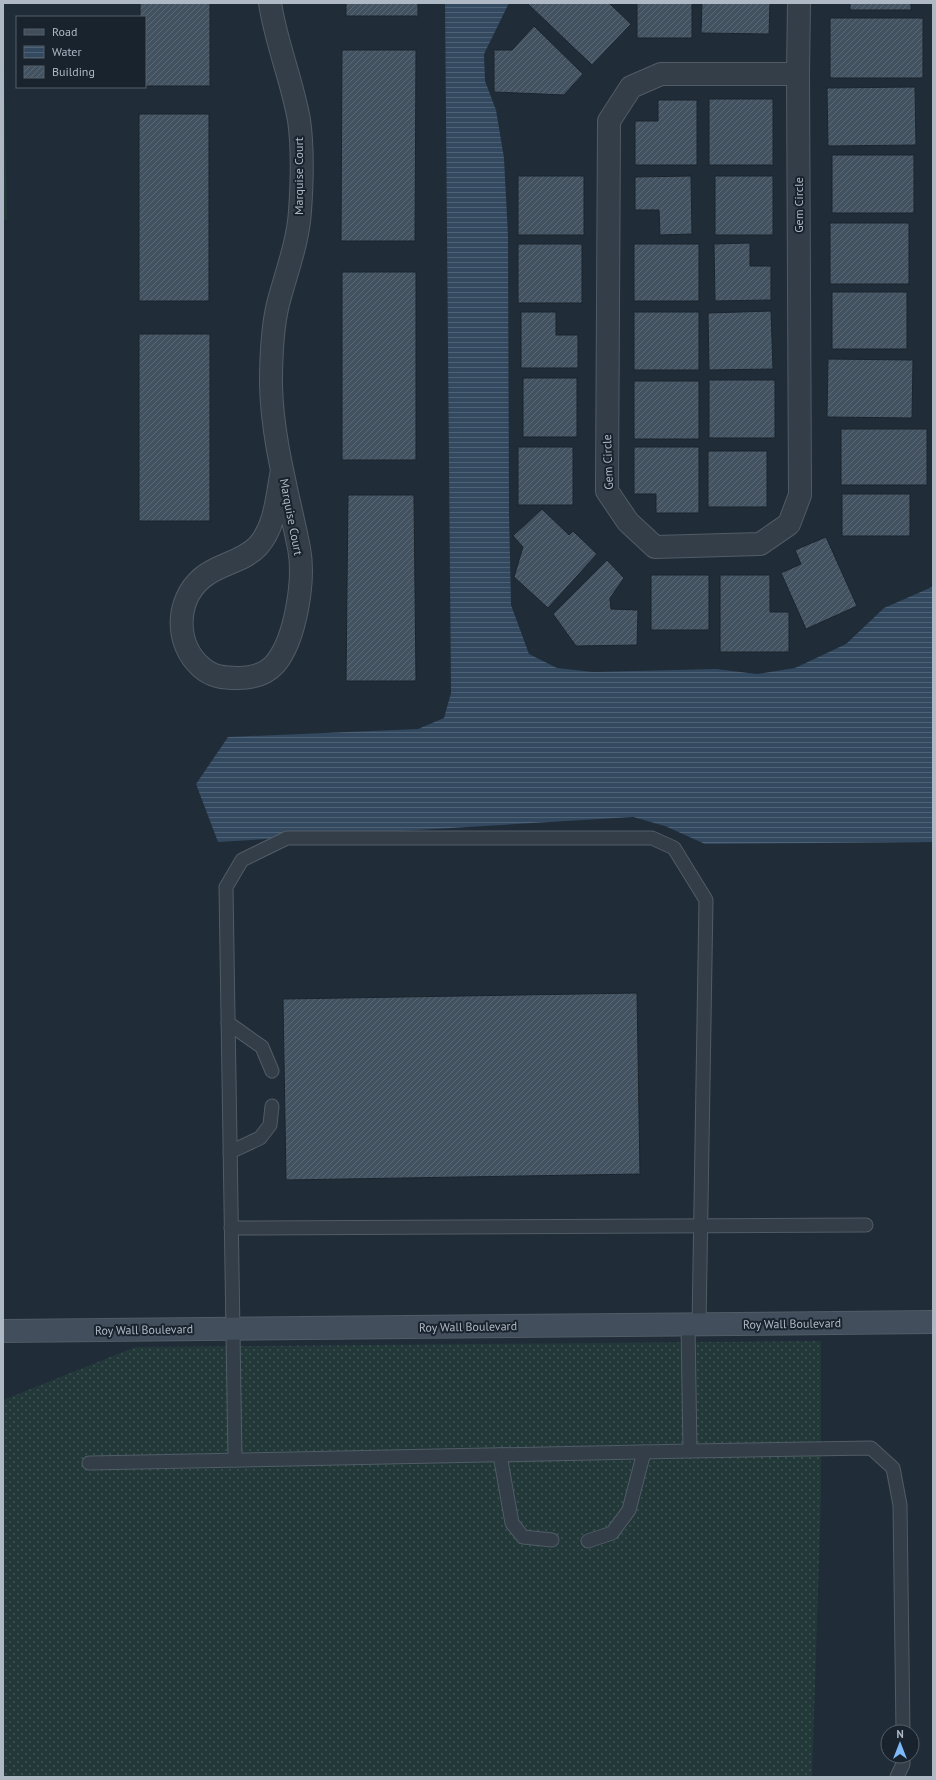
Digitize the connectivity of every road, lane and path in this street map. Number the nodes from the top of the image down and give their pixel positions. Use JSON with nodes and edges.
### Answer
{"nodes":[{"id":1,"x":270,"y":3,"type":"edge"},
{"id":2,"x":799,"y":3,"type":"edge"},
{"id":3,"x":798,"y":74,"type":"junction"},
{"id":4,"x":282,"y":470,"type":"junction"},
{"id":5,"x":228,"y":1023,"type":"junction"},
{"id":6,"x":272,"y":1071,"type":"dead end"},
{"id":7,"x":272,"y":1106,"type":"dead end"},
{"id":8,"x":230,"y":1152,"type":"junction"},
{"id":9,"x":866,"y":1225,"type":"dead end"},
{"id":10,"x":700,"y":1227,"type":"junction"},
{"id":11,"x":231,"y":1228,"type":"junction"},
{"id":12,"x":933,"y":1322,"type":"edge"},
{"id":13,"x":693,"y":1325,"type":"junction"},
{"id":14,"x":233,"y":1329,"type":"junction"},
{"id":15,"x":3,"y":1331,"type":"edge"},
{"id":16,"x":690,"y":1451,"type":"junction"},
{"id":17,"x":644,"y":1452,"type":"junction"},
{"id":18,"x":500,"y":1455,"type":"junction"},
{"id":19,"x":235,"y":1460,"type":"junction"},
{"id":20,"x":89,"y":1463,"type":"dead end"},
{"id":21,"x":552,"y":1540,"type":"dead end"},
{"id":22,"x":588,"y":1541,"type":"dead end"},
{"id":23,"x":903,"y":1724,"type":"edge"},
{"id":24,"x":903,"y":1764,"type":"edge"},
{"id":25,"x":897,"y":1777,"type":"edge"}],
"edges":[{"from":1,"to":4,"type":"street","name":"Marquise Court"},
{"from":2,"to":3,"type":"street","name":"Gem Circle"},
{"from":3,"to":3,"type":"street","name":"Gem Circle"},
{"from":4,"to":4,"type":"street","name":"Marquise Court"},
{"from":5,"to":6,"type":"lane"},
{"from":5,"to":8,"type":"lane"},
{"from":5,"to":10,"type":"lane"},
{"from":7,"to":8,"type":"lane"},
{"from":8,"to":11,"type":"lane"},
{"from":9,"to":10,"type":"lane"},
{"from":10,"to":11,"type":"lane"},
{"from":10,"to":13,"type":"lane"},
{"from":11,"to":14,"type":"lane"},
{"from":12,"to":13,"type":"street","name":"Roy Wall Boulevard"},
{"from":13,"to":14,"type":"street","name":"Roy Wall Boulevard"},
{"from":13,"to":16,"type":"lane"},
{"from":14,"to":15,"type":"street","name":"Roy Wall Boulevard"},
{"from":14,"to":19,"type":"lane"},
{"from":16,"to":17,"type":"lane"},
{"from":16,"to":23,"type":"lane"},
{"from":17,"to":18,"type":"lane"},
{"from":17,"to":22,"type":"lane"},
{"from":18,"to":19,"type":"lane"},
{"from":18,"to":21,"type":"lane"},
{"from":19,"to":20,"type":"lane"},
{"from":24,"to":25,"type":"lane"}]}
